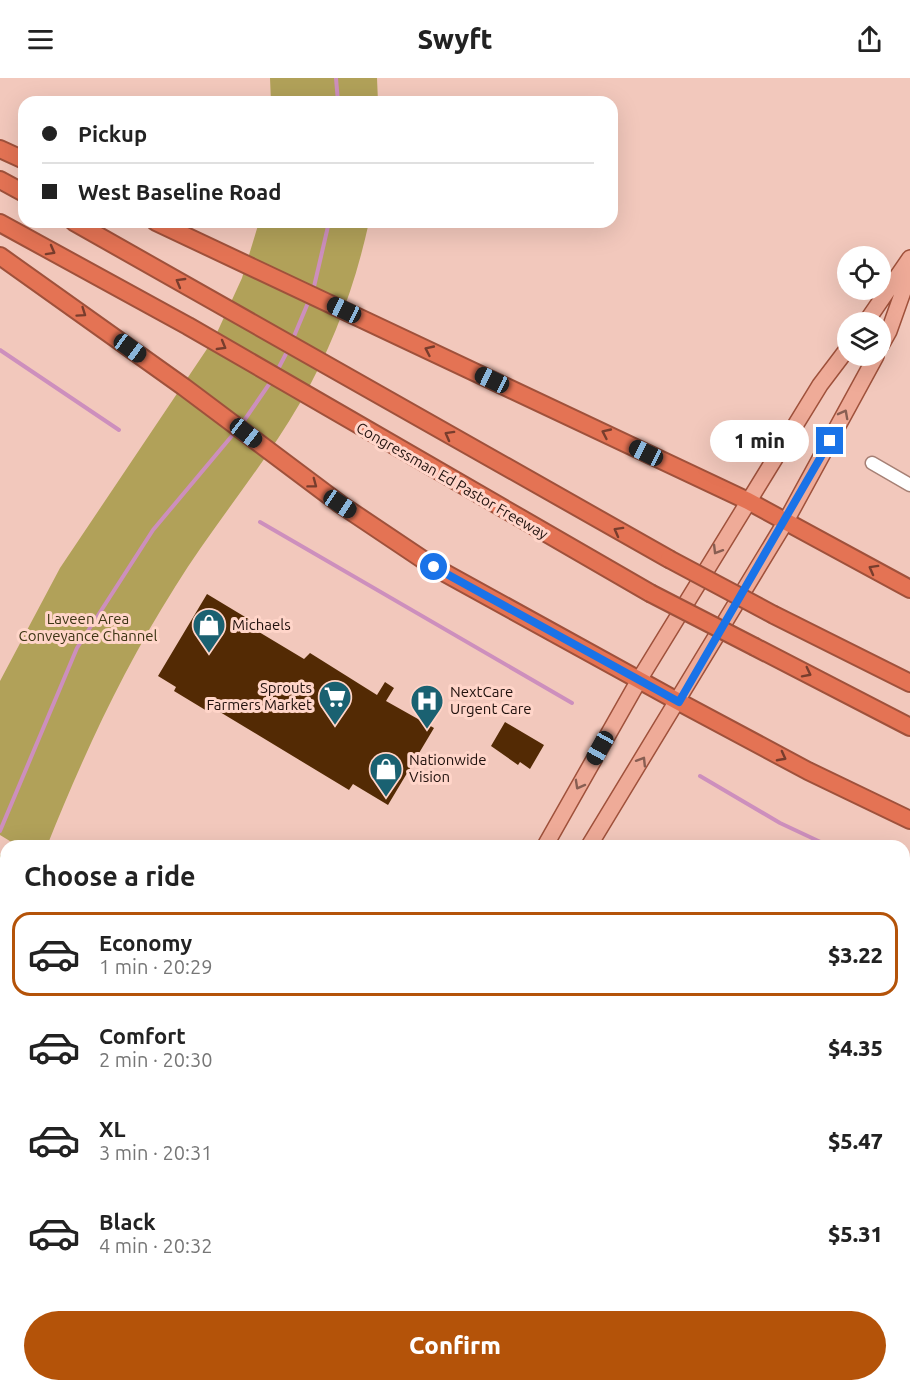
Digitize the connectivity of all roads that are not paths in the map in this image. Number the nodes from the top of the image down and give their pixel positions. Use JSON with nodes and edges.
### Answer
{"nodes":[{"id":1,"x":0,"y":149,"type":"edge"},
{"id":2,"x":18,"y":157,"type":"edge"},
{"id":3,"x":0,"y":180,"type":"edge"},
{"id":4,"x":18,"y":190,"type":"edge"},
{"id":5,"x":0,"y":223,"type":"edge"},
{"id":6,"x":85,"y":228,"type":"edge"},
{"id":7,"x":169,"y":228,"type":"edge"},
{"id":8,"x":0,"y":256,"type":"edge"},
{"id":9,"x":910,"y":258,"type":"edge"},
{"id":10,"x":910,"y":272,"type":"edge"},
{"id":11,"x":873,"y":312,"type":"edge"},
{"id":12,"x":891,"y":325,"type":"edge"},
{"id":13,"x":837,"y":363,"type":"edge"},
{"id":14,"x":871,"y":366,"type":"edge"},
{"id":15,"x":872,"y":463,"type":"dead end"},
{"id":16,"x":910,"y":485,"type":"edge"},
{"id":17,"x":748,"y":501,"type":"junction"},
{"id":18,"x":786,"y":521,"type":"junction"},
{"id":19,"x":910,"y":589,"type":"edge"},
{"id":20,"x":639,"y":680,"type":"junction"},
{"id":21,"x":910,"y":683,"type":"edge"},
{"id":22,"x":679,"y":702,"type":"junction"},
{"id":23,"x":910,"y":727,"type":"edge"},
{"id":24,"x":910,"y":820,"type":"edge"},
{"id":25,"x":548,"y":840,"type":"edge"},
{"id":26,"x":593,"y":840,"type":"edge"}],
"edges":[{"from":1,"to":2,"type":"highway"},
{"from":3,"to":4,"type":"highway"},
{"from":5,"to":23,"type":"highway","name":"Congressman Ed Pastor Freeway","one_way":true,"bridge":true},
{"from":21,"to":6,"type":"highway","one_way":true,"bridge":true},
{"from":17,"to":7,"type":"highway","one_way":true},
{"from":8,"to":20,"type":"highway","one_way":true},
{"from":9,"to":11,"type":"main road"},
{"from":10,"to":12,"type":"main road"},
{"from":13,"to":17,"type":"main road"},
{"from":18,"to":14,"type":"main road","one_way":true},
{"from":15,"to":16,"type":"street"},
{"from":17,"to":18,"type":"highway"},
{"from":17,"to":20,"type":"main road","one_way":true},
{"from":19,"to":18,"type":"highway","one_way":true},
{"from":18,"to":22,"type":"main road"},
{"from":20,"to":22,"type":"highway"},
{"from":20,"to":25,"type":"main road","one_way":true},
{"from":22,"to":24,"type":"highway","one_way":true},
{"from":26,"to":22,"type":"main road","one_way":true}]}
